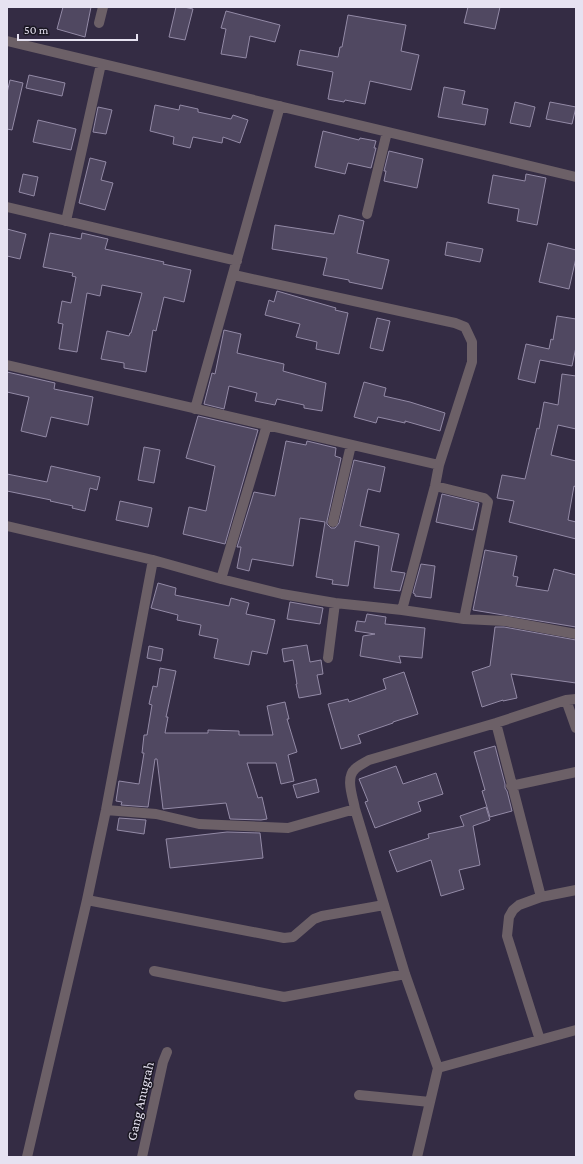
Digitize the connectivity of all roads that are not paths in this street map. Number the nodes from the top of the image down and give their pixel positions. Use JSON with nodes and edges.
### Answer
{"nodes":[{"id":1,"x":103,"y":7,"type":"edge"},
{"id":2,"x":99,"y":23,"type":"dead end"},
{"id":3,"x":7,"y":41,"type":"edge"},
{"id":4,"x":102,"y":64,"type":"junction"},
{"id":5,"x":280,"y":106,"type":"junction"},
{"id":6,"x":387,"y":132,"type":"junction"},
{"id":7,"x":576,"y":177,"type":"edge"},
{"id":8,"x":7,"y":207,"type":"edge"},
{"id":9,"x":367,"y":214,"type":"dead end"},
{"id":10,"x":66,"y":221,"type":"junction"},
{"id":11,"x":237,"y":261,"type":"junction"},
{"id":12,"x":234,"y":274,"type":"junction"},
{"id":13,"x":7,"y":365,"type":"edge"},
{"id":14,"x":195,"y":409,"type":"junction"},
{"id":15,"x":266,"y":425,"type":"junction"},
{"id":16,"x":351,"y":445,"type":"junction"},
{"id":17,"x":439,"y":465,"type":"junction"},
{"id":18,"x":435,"y":486,"type":"junction"},
{"id":19,"x":333,"y":522,"type":"dead end"},
{"id":20,"x":7,"y":526,"type":"edge"},
{"id":21,"x":153,"y":560,"type":"junction"},
{"id":22,"x":221,"y":579,"type":"junction"},
{"id":23,"x":335,"y":603,"type":"junction"},
{"id":24,"x":402,"y":610,"type":"junction"},
{"id":25,"x":464,"y":619,"type":"junction"},
{"id":26,"x":576,"y":634,"type":"edge"},
{"id":27,"x":328,"y":658,"type":"dead end"},
{"id":28,"x":576,"y":699,"type":"edge"},
{"id":29,"x":566,"y":700,"type":"junction"},
{"id":30,"x":496,"y":723,"type":"junction"},
{"id":31,"x":576,"y":728,"type":"edge"},
{"id":32,"x":576,"y":772,"type":"edge"},
{"id":33,"x":511,"y":786,"type":"junction"},
{"id":34,"x":355,"y":809,"type":"junction"},
{"id":35,"x":106,"y":810,"type":"junction"},
{"id":36,"x":576,"y":890,"type":"edge"},
{"id":37,"x":541,"y":897,"type":"junction"},
{"id":38,"x":87,"y":900,"type":"junction"},
{"id":39,"x":384,"y":905,"type":"junction"},
{"id":40,"x":154,"y":971,"type":"dead end"},
{"id":41,"x":405,"y":974,"type":"junction"},
{"id":42,"x":576,"y":1030,"type":"edge"},
{"id":43,"x":540,"y":1040,"type":"junction"},
{"id":44,"x":167,"y":1052,"type":"dead end"},
{"id":45,"x":438,"y":1068,"type":"junction"},
{"id":46,"x":359,"y":1095,"type":"dead end"},
{"id":47,"x":430,"y":1102,"type":"junction"},
{"id":48,"x":28,"y":1157,"type":"edge"},
{"id":49,"x":142,"y":1157,"type":"edge"},
{"id":50,"x":417,"y":1157,"type":"edge"}],
"edges":[{"from":1,"to":2,"type":"street"},
{"from":3,"to":4,"type":"street"},
{"from":4,"to":5,"type":"street"},
{"from":4,"to":10,"type":"street"},
{"from":5,"to":6,"type":"street"},
{"from":5,"to":11,"type":"street"},
{"from":6,"to":7,"type":"street"},
{"from":6,"to":9,"type":"street"},
{"from":8,"to":10,"type":"street"},
{"from":10,"to":11,"type":"street"},
{"from":11,"to":12,"type":"street"},
{"from":12,"to":14,"type":"street"},
{"from":12,"to":17,"type":"street"},
{"from":13,"to":14,"type":"street"},
{"from":14,"to":15,"type":"street"},
{"from":15,"to":16,"type":"street"},
{"from":15,"to":22,"type":"street"},
{"from":16,"to":17,"type":"street"},
{"from":16,"to":19,"type":"street"},
{"from":17,"to":18,"type":"street"},
{"from":18,"to":24,"type":"street"},
{"from":18,"to":25,"type":"street"},
{"from":20,"to":21,"type":"street"},
{"from":21,"to":22,"type":"street"},
{"from":21,"to":35,"type":"street"},
{"from":22,"to":23,"type":"street"},
{"from":23,"to":24,"type":"street"},
{"from":23,"to":27,"type":"street"},
{"from":24,"to":25,"type":"street"},
{"from":25,"to":26,"type":"street"},
{"from":28,"to":29,"type":"street"},
{"from":29,"to":30,"type":"street"},
{"from":29,"to":31,"type":"street"},
{"from":30,"to":33,"type":"street"},
{"from":30,"to":34,"type":"street"},
{"from":32,"to":33,"type":"street"},
{"from":33,"to":37,"type":"street"},
{"from":34,"to":35,"type":"street"},
{"from":34,"to":39,"type":"street"},
{"from":35,"to":38,"type":"street"},
{"from":36,"to":37,"type":"street"},
{"from":37,"to":43,"type":"street"},
{"from":38,"to":39,"type":"street"},
{"from":38,"to":48,"type":"street"},
{"from":39,"to":41,"type":"street"},
{"from":40,"to":41,"type":"street"},
{"from":41,"to":45,"type":"street"},
{"from":42,"to":43,"type":"street"},
{"from":43,"to":45,"type":"street"},
{"from":44,"to":49,"type":"street","name":"Gang Anugrah"},
{"from":45,"to":47,"type":"street"},
{"from":46,"to":47,"type":"street"},
{"from":47,"to":50,"type":"street"}]}
